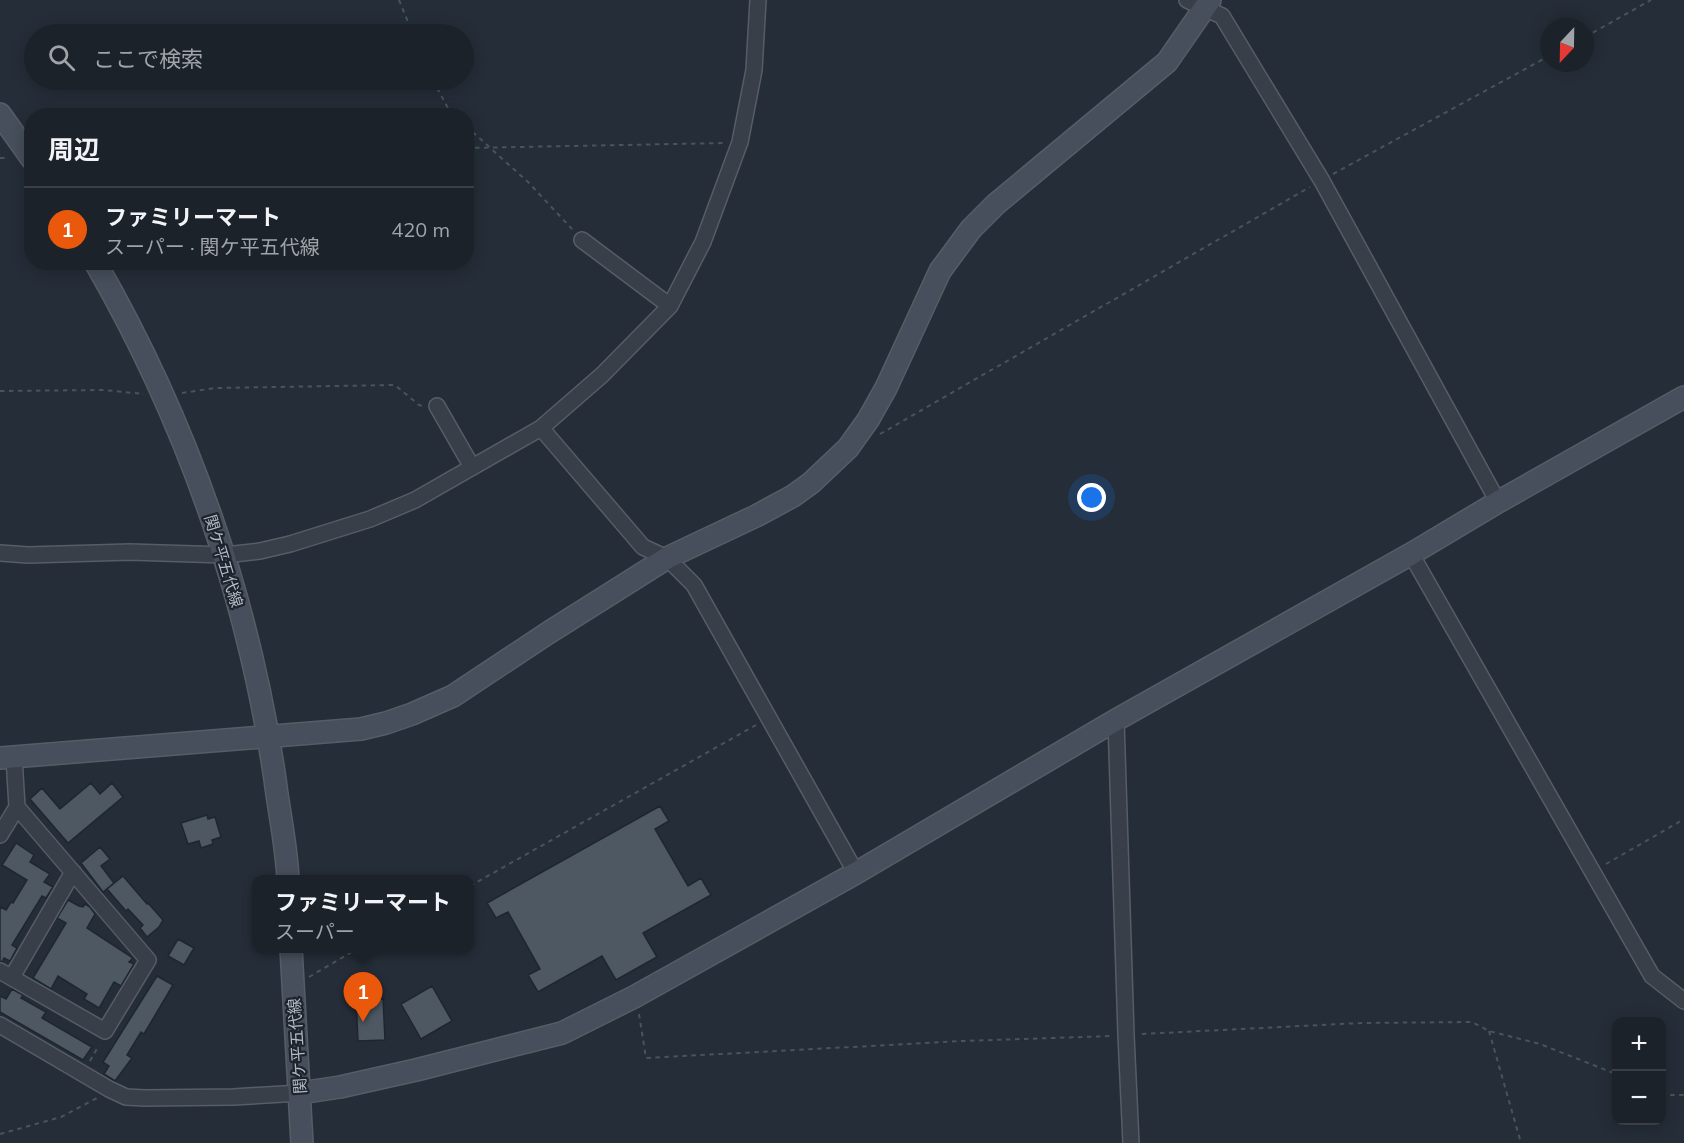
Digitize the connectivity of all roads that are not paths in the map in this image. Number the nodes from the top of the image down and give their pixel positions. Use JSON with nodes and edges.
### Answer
{"nodes":[{"id":1,"x":758,"y":0,"type":"edge"},
{"id":2,"x":1201,"y":3,"type":"edge"},
{"id":3,"x":0,"y":114,"type":"edge"},
{"id":4,"x":24,"y":148,"type":"edge"},
{"id":5,"x":582,"y":240,"type":"road end"},
{"id":6,"x":100,"y":270,"type":"edge"},
{"id":7,"x":670,"y":306,"type":"junction"},
{"id":8,"x":1684,"y":397,"type":"edge"},
{"id":9,"x":437,"y":406,"type":"road end"},
{"id":10,"x":541,"y":428,"type":"junction"},
{"id":11,"x":472,"y":467,"type":"junction"},
{"id":12,"x":1498,"y":502,"type":"junction"},
{"id":13,"x":0,"y":553,"type":"edge"},
{"id":14,"x":225,"y":555,"type":"junction"},
{"id":15,"x":1411,"y":555,"type":"junction"},
{"id":16,"x":667,"y":558,"type":"junction"},
{"id":17,"x":1116,"y":720,"type":"junction"},
{"id":18,"x":270,"y":736,"type":"junction"},
{"id":19,"x":7,"y":758,"type":"edge"},
{"id":20,"x":16,"y":807,"type":"junction"},
{"id":21,"x":0,"y":835,"type":"edge"},
{"id":22,"x":73,"y":872,"type":"junction"},
{"id":23,"x":856,"y":873,"type":"junction"},
{"id":24,"x":287,"y":875,"type":"edge"},
{"id":25,"x":291,"y":953,"type":"edge"},
{"id":26,"x":6,"y":974,"type":"edge"},
{"id":27,"x":1684,"y":1001,"type":"edge"},
{"id":28,"x":0,"y":1025,"type":"edge"},
{"id":29,"x":300,"y":1093,"type":"junction"},
{"id":30,"x":302,"y":1143,"type":"edge"},
{"id":31,"x":1131,"y":1143,"type":"edge"}],
"edges":[{"from":1,"to":7,"type":"street"},
{"from":2,"to":12,"type":"street"},
{"from":2,"to":16,"type":"street"},
{"from":3,"to":4,"type":"street"},
{"from":5,"to":7,"type":"street"},
{"from":6,"to":14,"type":"street","name":"関ケ平五代線"},
{"from":7,"to":10,"type":"street"},
{"from":8,"to":12,"type":"street"},
{"from":9,"to":11,"type":"street"},
{"from":10,"to":11,"type":"street"},
{"from":10,"to":16,"type":"street"},
{"from":11,"to":14,"type":"street"},
{"from":12,"to":15,"type":"street"},
{"from":13,"to":14,"type":"street"},
{"from":14,"to":18,"type":"street","name":"関ケ平五代線"},
{"from":15,"to":17,"type":"street"},
{"from":15,"to":27,"type":"street"},
{"from":16,"to":18,"type":"street"},
{"from":16,"to":23,"type":"street"},
{"from":17,"to":23,"type":"street"},
{"from":17,"to":31,"type":"street"},
{"from":18,"to":19,"type":"street"},
{"from":18,"to":24,"type":"street","name":"関ケ平五代線"},
{"from":19,"to":20,"type":"street"},
{"from":20,"to":21,"type":"street"},
{"from":20,"to":22,"type":"street"},
{"from":22,"to":26,"type":"street"},
{"from":22,"to":26,"type":"street"},
{"from":23,"to":29,"type":"street"},
{"from":25,"to":29,"type":"street","name":"関ケ平五代線"},
{"from":28,"to":29,"type":"street"},
{"from":29,"to":30,"type":"street","name":"関ケ平五代線"}]}
